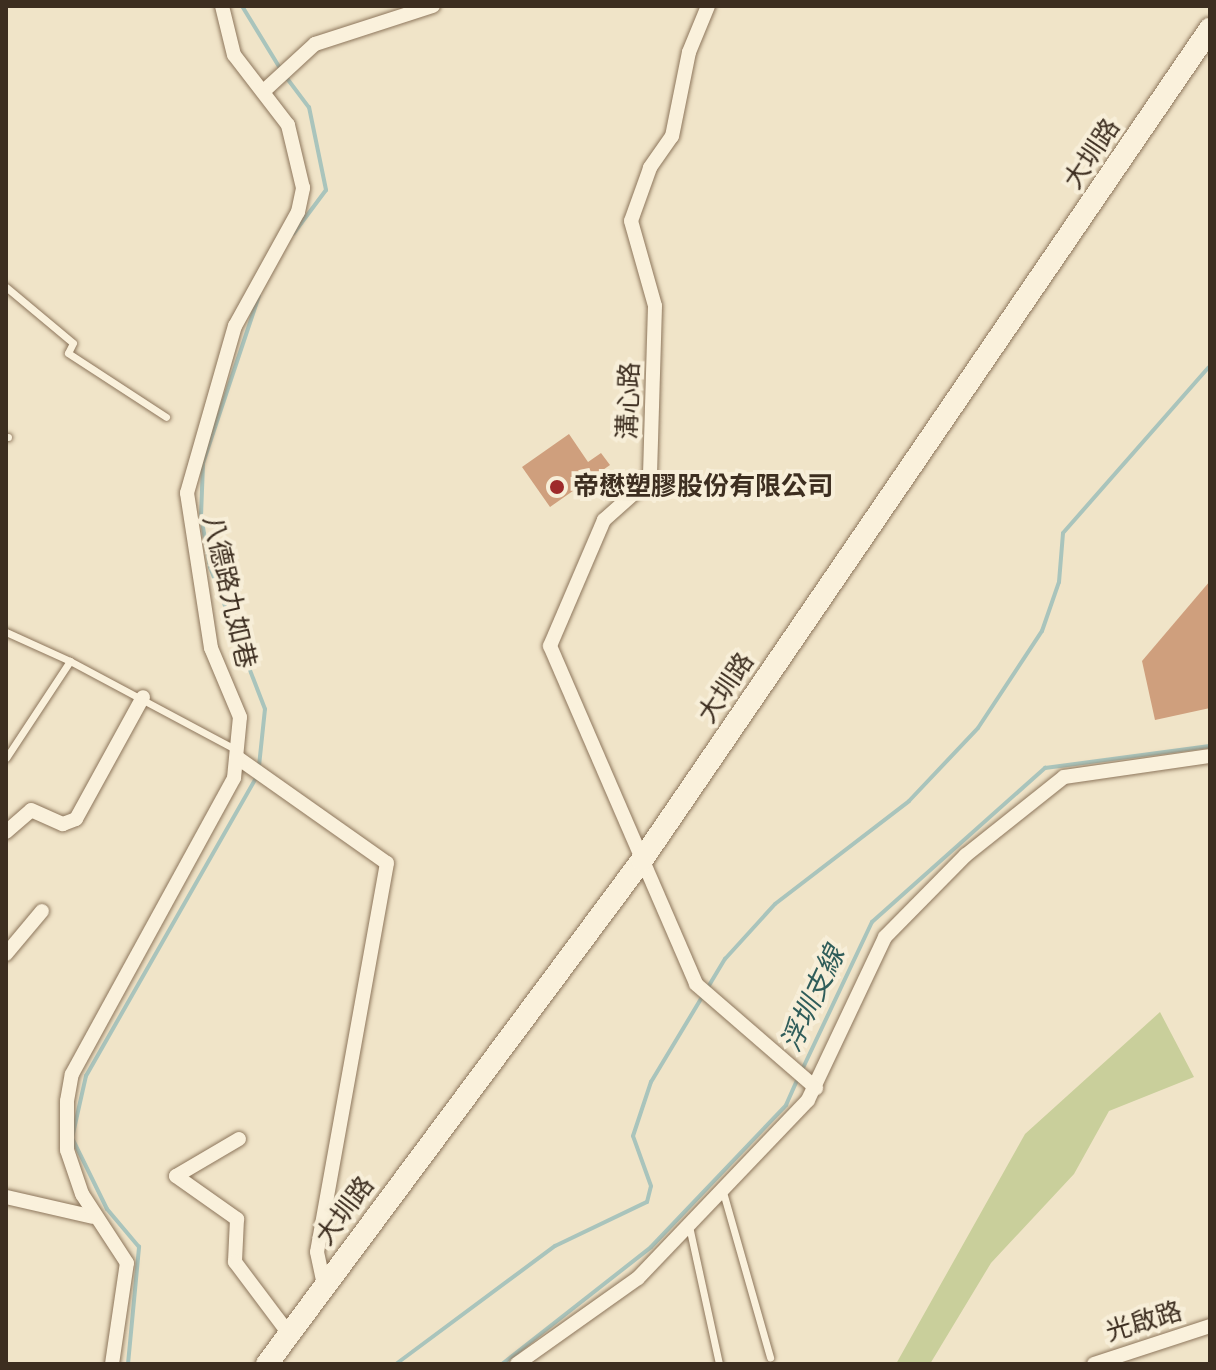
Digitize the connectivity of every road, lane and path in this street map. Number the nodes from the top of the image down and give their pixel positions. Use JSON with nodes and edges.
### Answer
{"nodes":[{"id":1,"x":222,"y":6,"type":"edge"},
{"id":2,"x":433,"y":6,"type":"edge"},
{"id":3,"x":708,"y":6,"type":"edge"},
{"id":4,"x":1210,"y":29,"type":"edge"},
{"id":5,"x":270,"y":84,"type":"junction"},
{"id":6,"x":6,"y":287,"type":"edge"},
{"id":7,"x":166,"y":417,"type":"dead end"},
{"id":8,"x":6,"y":632,"type":"edge"},
{"id":9,"x":70,"y":661,"type":"junction"},
{"id":10,"x":143,"y":697,"type":"junction"},
{"id":11,"x":238,"y":754,"type":"junction"},
{"id":12,"x":1210,"y":756,"type":"edge"},
{"id":13,"x":6,"y":758,"type":"edge"},
{"id":14,"x":6,"y":832,"type":"edge"},
{"id":15,"x":642,"y":860,"type":"junction"},
{"id":16,"x":42,"y":911,"type":"dead end"},
{"id":17,"x":6,"y":954,"type":"edge"},
{"id":18,"x":816,"y":1088,"type":"junction"},
{"id":19,"x":239,"y":1139,"type":"dead end"},
{"id":20,"x":723,"y":1192,"type":"junction"},
{"id":21,"x":6,"y":1197,"type":"edge"},
{"id":22,"x":93,"y":1217,"type":"junction"},
{"id":23,"x":689,"y":1226,"type":"junction"},
{"id":24,"x":324,"y":1285,"type":"junction"},
{"id":25,"x":1210,"y":1326,"type":"edge"},
{"id":26,"x":289,"y":1334,"type":"junction"},
{"id":27,"x":770,"y":1357,"type":"dead end"},
{"id":28,"x":112,"y":1364,"type":"edge"},
{"id":29,"x":267,"y":1364,"type":"edge"},
{"id":30,"x":517,"y":1364,"type":"edge"},
{"id":31,"x":719,"y":1364,"type":"edge"},
{"id":32,"x":1094,"y":1364,"type":"edge"}],
"edges":[{"from":1,"to":5,"type":"street","name":"八德路九如巷"},
{"from":2,"to":5,"type":"street"},
{"from":3,"to":15,"type":"street","name":"溝心路"},
{"from":4,"to":15,"type":"street","name":"大圳路"},
{"from":5,"to":11,"type":"street","name":"八德路九如巷"},
{"from":6,"to":7,"type":"lane"},
{"from":8,"to":9,"type":"lane"},
{"from":9,"to":10,"type":"lane"},
{"from":9,"to":13,"type":"lane"},
{"from":10,"to":11,"type":"lane"},
{"from":10,"to":14,"type":"street"},
{"from":11,"to":22,"type":"street","name":"八德路九如巷"},
{"from":11,"to":24,"type":"street"},
{"from":12,"to":18,"type":"street"},
{"from":15,"to":18,"type":"street","name":"溝心路"},
{"from":15,"to":24,"type":"street","name":"大圳路"},
{"from":16,"to":17,"type":"street"},
{"from":18,"to":20,"type":"street"},
{"from":19,"to":26,"type":"street"},
{"from":20,"to":23,"type":"street"},
{"from":20,"to":27,"type":"lane"},
{"from":21,"to":22,"type":"street"},
{"from":22,"to":28,"type":"street","name":"八德路九如巷"},
{"from":23,"to":30,"type":"street"},
{"from":23,"to":31,"type":"lane"},
{"from":24,"to":26,"type":"street","name":"大圳路"},
{"from":25,"to":32,"type":"street","name":"光啟路"},
{"from":26,"to":29,"type":"street","name":"大圳路"}]}
